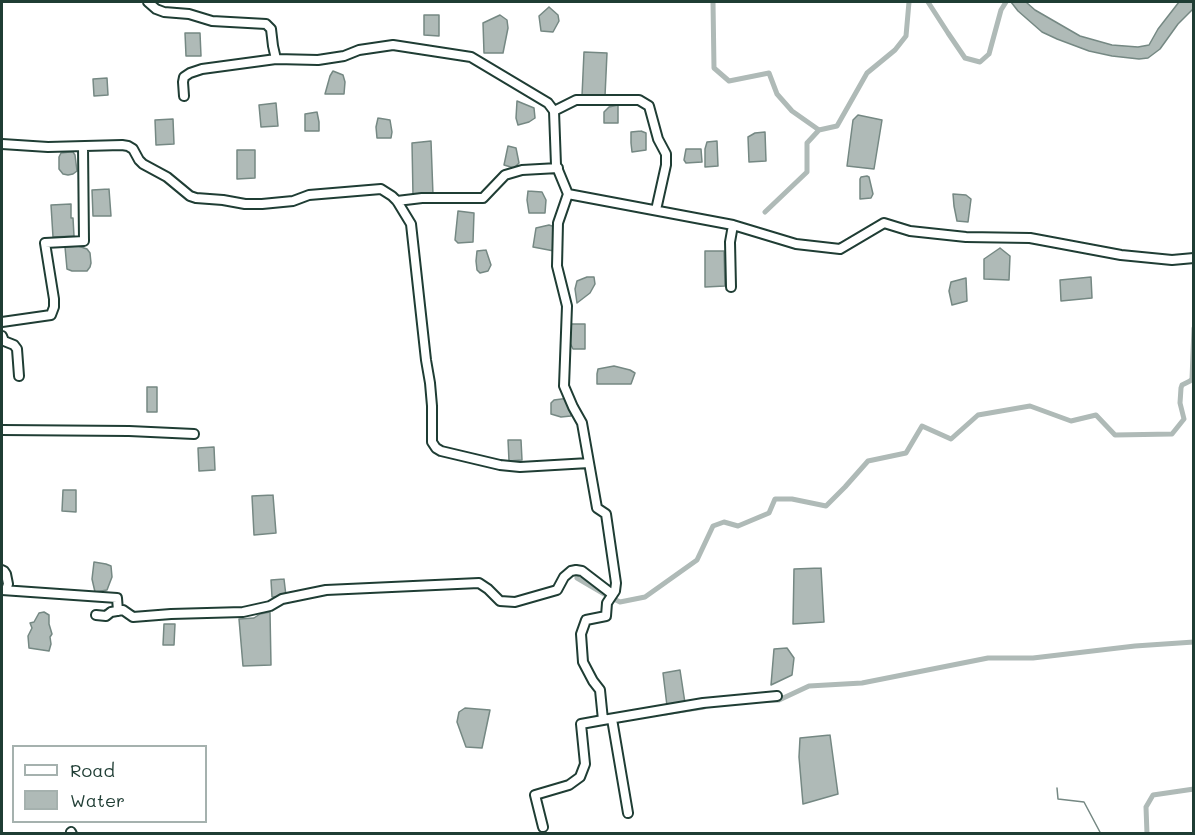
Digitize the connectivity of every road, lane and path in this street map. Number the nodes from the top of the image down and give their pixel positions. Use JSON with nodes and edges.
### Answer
{"nodes":[{"id":1,"x":148,"y":2,"type":"edge"},
{"id":2,"x":276,"y":59,"type":"junction"},
{"id":3,"x":184,"y":96,"type":"dead end"},
{"id":4,"x":554,"y":111,"type":"junction"},
{"id":5,"x":2,"y":144,"type":"edge"},
{"id":6,"x":83,"y":147,"type":"junction"},
{"id":7,"x":558,"y":168,"type":"junction"},
{"id":8,"x":568,"y":194,"type":"junction"},
{"id":9,"x":397,"y":201,"type":"junction"},
{"id":10,"x":656,"y":210,"type":"junction"},
{"id":11,"x":733,"y":225,"type":"junction"},
{"id":12,"x":1194,"y":258,"type":"edge"},
{"id":13,"x":731,"y":287,"type":"dead end"},
{"id":14,"x":2,"y":322,"type":"edge"},
{"id":15,"x":2,"y":336,"type":"edge"},
{"id":16,"x":19,"y":376,"type":"dead end"},
{"id":17,"x":2,"y":430,"type":"edge"},
{"id":18,"x":194,"y":434,"type":"dead end"},
{"id":19,"x":589,"y":463,"type":"junction"},
{"id":20,"x":2,"y":570,"type":"edge"},
{"id":21,"x":4,"y":590,"type":"edge"},
{"id":22,"x":612,"y":594,"type":"junction"},
{"id":23,"x":118,"y":611,"type":"junction"},
{"id":24,"x":96,"y":615,"type":"dead end"},
{"id":25,"x":777,"y":696,"type":"dead end"},
{"id":26,"x":612,"y":719,"type":"junction"},
{"id":27,"x":603,"y":720,"type":"junction"},
{"id":28,"x":628,"y":813,"type":"dead end"},
{"id":29,"x":543,"y":827,"type":"dead end"}],
"edges":[{"from":1,"to":2,"type":"street"},
{"from":2,"to":3,"type":"street"},
{"from":2,"to":4,"type":"street"},
{"from":4,"to":7,"type":"street"},
{"from":4,"to":10,"type":"street"},
{"from":5,"to":6,"type":"street"},
{"from":6,"to":9,"type":"street"},
{"from":6,"to":14,"type":"street"},
{"from":7,"to":8,"type":"street"},
{"from":7,"to":9,"type":"street"},
{"from":8,"to":10,"type":"street"},
{"from":8,"to":19,"type":"street"},
{"from":9,"to":19,"type":"street"},
{"from":10,"to":11,"type":"street"},
{"from":11,"to":12,"type":"street"},
{"from":11,"to":13,"type":"street"},
{"from":15,"to":16,"type":"street"},
{"from":17,"to":18,"type":"street"},
{"from":19,"to":22,"type":"street"},
{"from":20,"to":21,"type":"street"},
{"from":21,"to":23,"type":"street"},
{"from":22,"to":23,"type":"street"},
{"from":22,"to":27,"type":"street"},
{"from":23,"to":24,"type":"street"},
{"from":25,"to":26,"type":"street"},
{"from":26,"to":27,"type":"street"},
{"from":26,"to":28,"type":"street"},
{"from":27,"to":29,"type":"street"}]}
